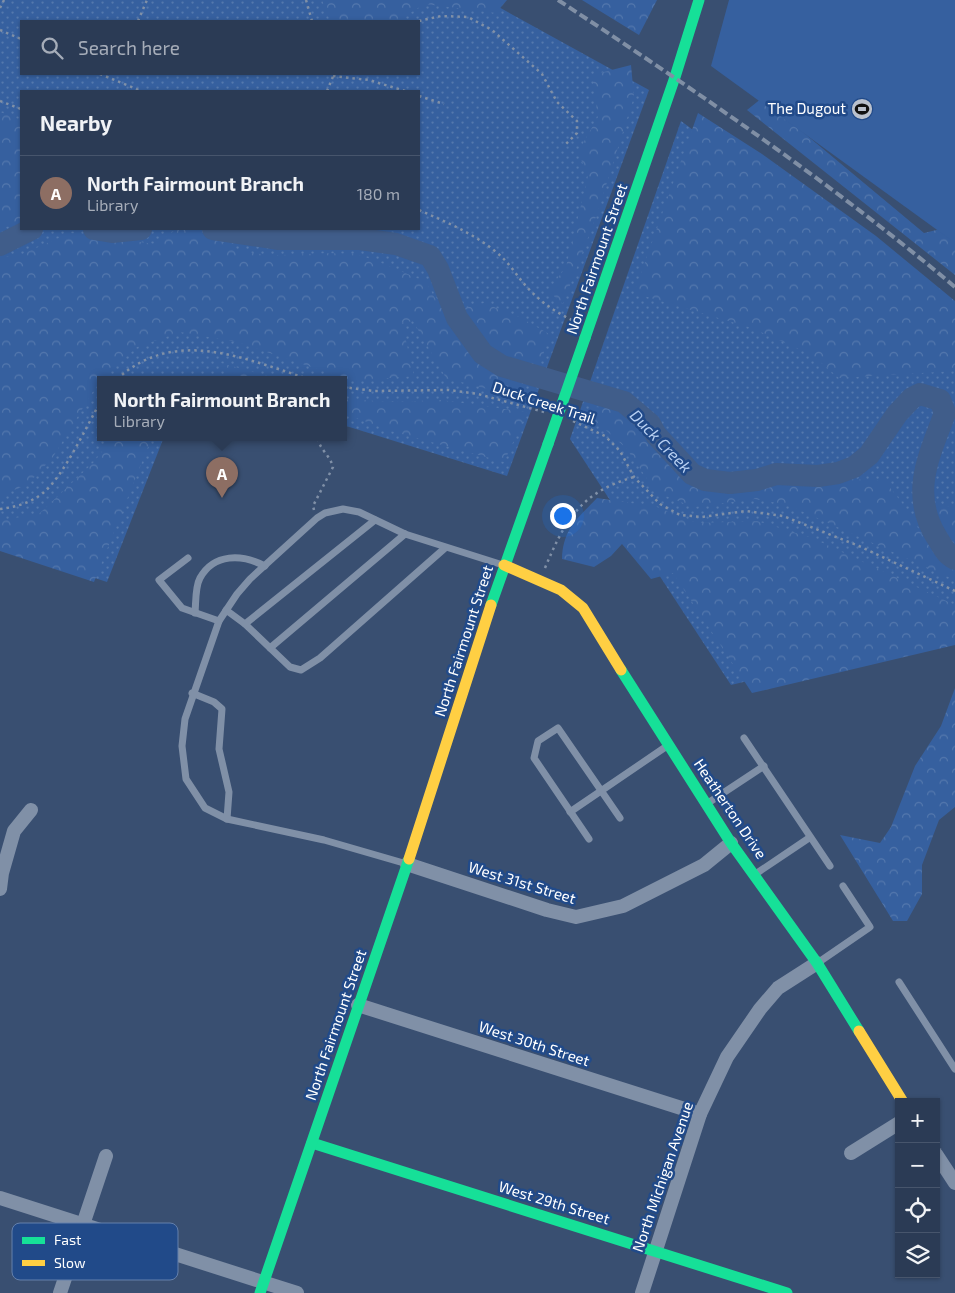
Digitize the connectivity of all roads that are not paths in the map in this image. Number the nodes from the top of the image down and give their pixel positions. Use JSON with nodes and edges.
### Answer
{"nodes":[{"id":1,"x":698,"y":0,"type":"edge"},
{"id":2,"x":375,"y":520,"type":"junction"},
{"id":3,"x":405,"y":534,"type":"junction"},
{"id":4,"x":446,"y":548,"type":"junction"},
{"id":5,"x":188,"y":558,"type":"dead end"},
{"id":6,"x":264,"y":566,"type":"junction"},
{"id":7,"x":504,"y":566,"type":"junction"},
{"id":8,"x":226,"y":610,"type":"junction"},
{"id":9,"x":195,"y":612,"type":"junction"},
{"id":10,"x":220,"y":621,"type":"junction"},
{"id":11,"x":246,"y":624,"type":"junction"},
{"id":12,"x":270,"y":648,"type":"junction"},
{"id":13,"x":192,"y":693,"type":"junction"},
{"id":14,"x":744,"y":738,"type":"dead end"},
{"id":15,"x":668,"y":746,"type":"junction"},
{"id":16,"x":764,"y":766,"type":"junction"},
{"id":17,"x":602,"y":791,"type":"junction"},
{"id":18,"x":706,"y":804,"type":"junction"},
{"id":19,"x":31,"y":810,"type":"dead end"},
{"id":20,"x":570,"y":812,"type":"junction"},
{"id":21,"x":620,"y":818,"type":"dead end"},
{"id":22,"x":227,"y":819,"type":"junction"},
{"id":23,"x":809,"y":838,"type":"junction"},
{"id":24,"x":589,"y":839,"type":"dead end"},
{"id":25,"x":731,"y":843,"type":"junction"},
{"id":26,"x":407,"y":864,"type":"junction"},
{"id":27,"x":830,"y":866,"type":"dead end"},
{"id":28,"x":754,"y":875,"type":"junction"},
{"id":29,"x":843,"y":886,"type":"dead end"},
{"id":30,"x":0,"y":889,"type":"edge"},
{"id":31,"x":817,"y":963,"type":"junction"},
{"id":32,"x":899,"y":982,"type":"dead end"},
{"id":33,"x":358,"y":1005,"type":"junction"},
{"id":34,"x":955,"y":1069,"type":"edge"},
{"id":35,"x":901,"y":1098,"type":"edge"},
{"id":36,"x":700,"y":1114,"type":"junction"},
{"id":37,"x":895,"y":1126,"type":"edge"},
{"id":38,"x":312,"y":1144,"type":"junction"},
{"id":39,"x":851,"y":1153,"type":"dead end"},
{"id":40,"x":106,"y":1156,"type":"dead end"},
{"id":41,"x":940,"y":1160,"type":"edge"},
{"id":42,"x":955,"y":1183,"type":"edge"},
{"id":43,"x":0,"y":1198,"type":"edge"},
{"id":44,"x":74,"y":1223,"type":"edge"},
{"id":45,"x":84,"y":1223,"type":"edge"},
{"id":46,"x":656,"y":1250,"type":"junction"},
{"id":47,"x":178,"y":1259,"type":"edge"},
{"id":48,"x":64,"y":1280,"type":"edge"},
{"id":49,"x":262,"y":1288,"type":"edge"},
{"id":50,"x":60,"y":1293,"type":"edge"},
{"id":51,"x":297,"y":1293,"type":"edge"},
{"id":52,"x":642,"y":1293,"type":"edge"},
{"id":53,"x":786,"y":1293,"type":"edge"}],
"edges":[{"from":1,"to":7,"type":"street","name":"North Fairmount Street","bridge":true},
{"from":2,"to":3,"type":"lane"},
{"from":2,"to":6,"type":"lane"},
{"from":2,"to":11,"type":"lane"},
{"from":3,"to":4,"type":"lane"},
{"from":3,"to":12,"type":"lane"},
{"from":4,"to":7,"type":"lane"},
{"from":4,"to":12,"type":"lane"},
{"from":5,"to":9,"type":"lane"},
{"from":6,"to":8,"type":"lane"},
{"from":6,"to":9,"type":"lane"},
{"from":7,"to":15,"type":"street","name":"Heatherton Drive"},
{"from":7,"to":26,"type":"street","name":"North Fairmount Street"},
{"from":8,"to":10,"type":"lane"},
{"from":8,"to":11,"type":"lane"},
{"from":9,"to":10,"type":"lane"},
{"from":10,"to":13,"type":"lane"},
{"from":11,"to":12,"type":"lane"},
{"from":13,"to":22,"type":"lane"},
{"from":13,"to":22,"type":"lane"},
{"from":14,"to":16,"type":"lane"},
{"from":15,"to":17,"type":"lane"},
{"from":15,"to":18,"type":"street","name":"Heatherton Drive"},
{"from":16,"to":18,"type":"lane"},
{"from":16,"to":23,"type":"lane"},
{"from":17,"to":20,"type":"lane"},
{"from":17,"to":20,"type":"lane"},
{"from":17,"to":21,"type":"lane"},
{"from":18,"to":25,"type":"street","name":"Heatherton Drive"},
{"from":19,"to":30,"type":"street"},
{"from":20,"to":24,"type":"lane"},
{"from":22,"to":26,"type":"lane"},
{"from":23,"to":27,"type":"lane"},
{"from":23,"to":28,"type":"lane"},
{"from":25,"to":26,"type":"street","name":"West 31st Street"},
{"from":25,"to":28,"type":"street","name":"Heatherton Drive"},
{"from":26,"to":33,"type":"street","name":"North Fairmount Street"},
{"from":28,"to":31,"type":"street","name":"Heatherton Drive"},
{"from":29,"to":31,"type":"lane"},
{"from":31,"to":35,"type":"street","name":"Heatherton Drive"},
{"from":31,"to":36,"type":"street","name":"North Michigan Avenue"},
{"from":32,"to":34,"type":"lane"},
{"from":33,"to":36,"type":"street","name":"West 30th Street"},
{"from":33,"to":38,"type":"street","name":"North Fairmount Street"},
{"from":36,"to":46,"type":"street","name":"North Michigan Avenue"},
{"from":37,"to":39,"type":"street"},
{"from":38,"to":46,"type":"street","name":"West 29th Street"},
{"from":38,"to":49,"type":"street","name":"North Fairmount Street"},
{"from":40,"to":45,"type":"street"},
{"from":41,"to":42,"type":"street"},
{"from":43,"to":44,"type":"street"},
{"from":46,"to":52,"type":"street","name":"North Michigan Avenue"},
{"from":46,"to":53,"type":"street","name":"West 29th Street"},
{"from":47,"to":49,"type":"street"},
{"from":48,"to":50,"type":"street"},
{"from":49,"to":51,"type":"street"}]}
